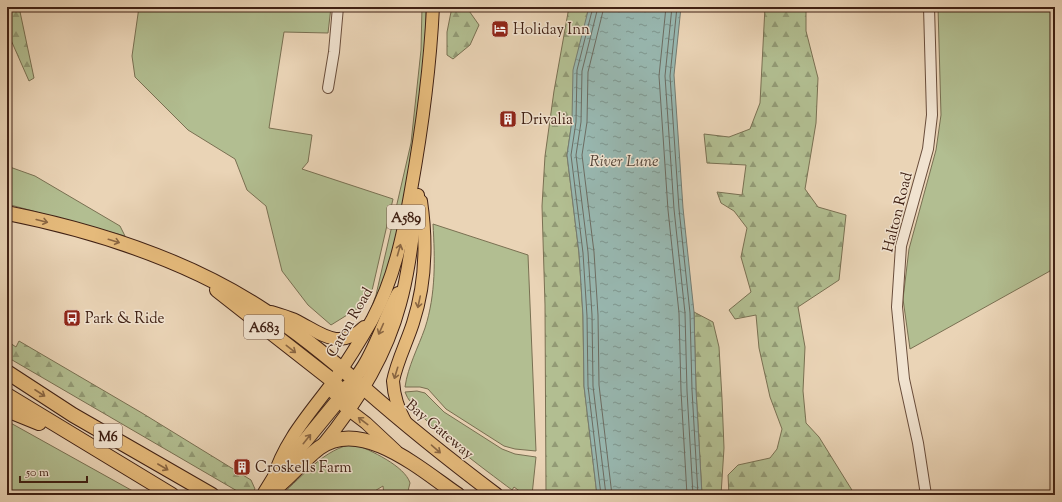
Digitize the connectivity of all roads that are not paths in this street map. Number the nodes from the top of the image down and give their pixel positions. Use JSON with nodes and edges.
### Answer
{"nodes":[{"id":1,"x":338,"y":7,"type":"edge"},
{"id":2,"x":433,"y":7,"type":"edge"},
{"id":3,"x":929,"y":7,"type":"edge"},
{"id":4,"x":328,"y":88,"type":"dead end"},
{"id":5,"x":419,"y":146,"type":"junction"},
{"id":6,"x":419,"y":186,"type":"junction"},
{"id":7,"x":7,"y":213,"type":"edge"},
{"id":8,"x":195,"y":272,"type":"junction"},
{"id":9,"x":266,"y":311,"type":"junction"},
{"id":10,"x":372,"y":320,"type":"junction"},
{"id":11,"x":342,"y":368,"type":"junction"},
{"id":12,"x":7,"y":372,"type":"edge"},
{"id":13,"x":359,"y":384,"type":"junction"},
{"id":14,"x":336,"y":392,"type":"junction"},
{"id":15,"x":7,"y":395,"type":"edge"},
{"id":16,"x":7,"y":410,"type":"edge"},
{"id":17,"x":350,"y":411,"type":"junction"},
{"id":18,"x":406,"y":423,"type":"junction"},
{"id":19,"x":80,"y":441,"type":"junction"},
{"id":20,"x":320,"y":448,"type":"junction"},
{"id":21,"x":401,"y":456,"type":"junction"},
{"id":22,"x":172,"y":495,"type":"edge"},
{"id":23,"x":212,"y":495,"type":"edge"},
{"id":24,"x":265,"y":495,"type":"edge"},
{"id":25,"x":458,"y":495,"type":"edge"},
{"id":26,"x":496,"y":495,"type":"edge"},
{"id":27,"x":926,"y":495,"type":"edge"}],
"edges":[{"from":1,"to":4,"type":"street"},
{"from":2,"to":5,"type":"main road","name":"Caton Road","number":"A589"},
{"from":3,"to":27,"type":"street","name":"Halton Road"},
{"from":5,"to":6,"type":"main road","name":"Caton Road","number":"A589"},
{"from":10,"to":5,"type":"main road","name":"Caton Road","number":"A589","one_way":true},
{"from":6,"to":13,"type":"main road","name":"Caton Road","number":"A589","one_way":true},
{"from":6,"to":18,"type":"main road","one_way":true},
{"from":7,"to":8,"type":"highway","number":"A683","one_way":true},
{"from":8,"to":9,"type":"highway","number":"A683"},
{"from":8,"to":14,"type":"highway","number":"A683","one_way":true},
{"from":9,"to":10,"type":"main road"},
{"from":9,"to":11,"type":"highway","number":"A683"},
{"from":10,"to":11,"type":"main road","name":"Caton Road","number":"A589"},
{"from":11,"to":13,"type":"highway","number":"A683"},
{"from":11,"to":14,"type":"main road","name":"Caton Road","number":"A589"},
{"from":12,"to":23,"type":"highway","number":"M6","one_way":true},
{"from":13,"to":14,"type":"highway"},
{"from":13,"to":17,"type":"main road","name":"Caton Road","number":"A589"},
{"from":13,"to":18,"type":"highway","name":"Bay Gateway","number":"A683"},
{"from":14,"to":17,"type":"highway"},
{"from":24,"to":14,"type":"highway","name":"Caton Road","one_way":true},
{"from":15,"to":19,"type":"highway","number":"M6"},
{"from":16,"to":19,"type":"highway"},
{"from":17,"to":20,"type":"main road","name":"Caton Road","number":"A589"},
{"from":21,"to":17,"type":"main road","one_way":true},
{"from":18,"to":26,"type":"highway","name":"Bay Gateway","number":"A683","one_way":true},
{"from":19,"to":22,"type":"highway","number":"M6"},
{"from":20,"to":21,"type":"highway","name":"Caton Road"},
{"from":20,"to":24,"type":"highway","name":"Caton Road"},
{"from":21,"to":25,"type":"highway"}]}
